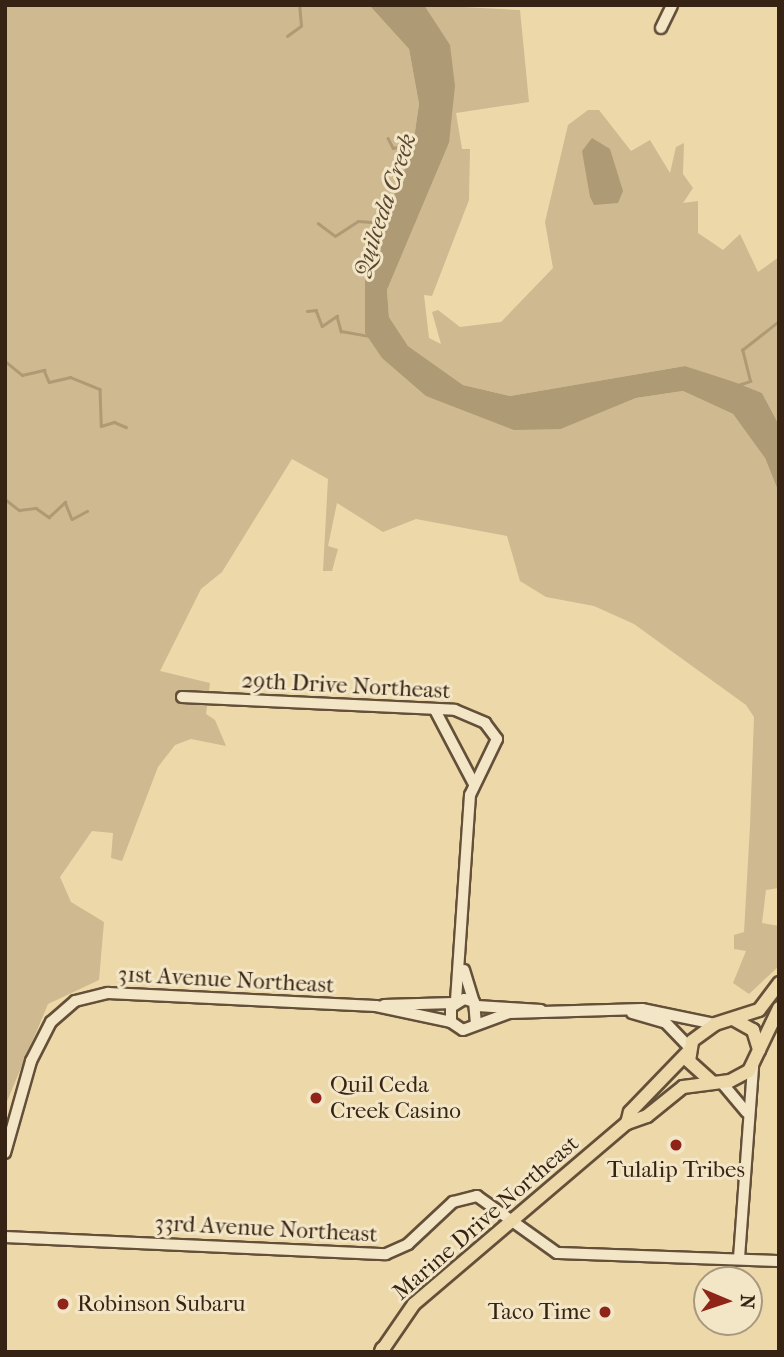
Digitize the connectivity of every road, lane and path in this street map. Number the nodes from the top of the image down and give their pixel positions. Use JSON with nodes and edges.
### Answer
{"nodes":[{"id":1,"x":672,"y":5,"type":"edge"},
{"id":2,"x":661,"y":28,"type":"dead end"},
{"id":3,"x":182,"y":697,"type":"dead end"},
{"id":4,"x":435,"y":710,"type":"junction"},
{"id":5,"x":474,"y":784,"type":"junction"},
{"id":6,"x":461,"y":959,"type":"junction"},
{"id":7,"x":779,"y":983,"type":"edge"},
{"id":8,"x":455,"y":1002,"type":"junction"},
{"id":9,"x":475,"y":1004,"type":"junction"},
{"id":10,"x":376,"y":1006,"type":"junction"},
{"id":11,"x":779,"y":1008,"type":"edge"},
{"id":12,"x":548,"y":1012,"type":"junction"},
{"id":13,"x":628,"y":1012,"type":"junction"},
{"id":14,"x":733,"y":1019,"type":"junction"},
{"id":15,"x":451,"y":1022,"type":"junction"},
{"id":16,"x":476,"y":1024,"type":"junction"},
{"id":17,"x":715,"y":1024,"type":"junction"},
{"id":18,"x":689,"y":1050,"type":"junction"},
{"id":19,"x":759,"y":1051,"type":"junction"},
{"id":20,"x":753,"y":1065,"type":"junction"},
{"id":21,"x":718,"y":1082,"type":"junction"},
{"id":22,"x":746,"y":1113,"type":"junction"},
{"id":23,"x":627,"y":1124,"type":"junction"},
{"id":24,"x":5,"y":1153,"type":"edge"},
{"id":25,"x":511,"y":1223,"type":"junction"},
{"id":26,"x":5,"y":1237,"type":"edge"},
{"id":27,"x":739,"y":1258,"type":"junction"},
{"id":28,"x":779,"y":1261,"type":"edge"},
{"id":29,"x":382,"y":1351,"type":"edge"}],
"edges":[{"from":1,"to":2,"type":"street"},
{"from":3,"to":4,"type":"street","name":"29th Drive Northeast"},
{"from":4,"to":5,"type":"street"},
{"from":4,"to":5,"type":"street","name":"29th Drive Northeast"},
{"from":5,"to":6,"type":"street"},
{"from":6,"to":8,"type":"street"},
{"from":6,"to":9,"type":"street"},
{"from":7,"to":14,"type":"main road"},
{"from":8,"to":9,"type":"street","name":"31st Avenue Northeast"},
{"from":8,"to":10,"type":"street","name":"31st Avenue Northeast"},
{"from":8,"to":15,"type":"street"},
{"from":9,"to":12,"type":"street"},
{"from":9,"to":16,"type":"street"},
{"from":10,"to":15,"type":"street","name":"31st Avenue Northeast"},
{"from":10,"to":24,"type":"street","name":"31st Avenue Northeast"},
{"from":11,"to":19,"type":"main road"},
{"from":12,"to":13,"type":"street"},
{"from":12,"to":16,"type":"street"},
{"from":13,"to":17,"type":"street"},
{"from":13,"to":18,"type":"street"},
{"from":14,"to":17,"type":"main road"},
{"from":14,"to":19,"type":"main road"},
{"from":15,"to":16,"type":"street","name":"31st Avenue Northeast"},
{"from":17,"to":18,"type":"main road"},
{"from":18,"to":21,"type":"main road"},
{"from":18,"to":23,"type":"main road","name":"Marine Drive Northeast"},
{"from":19,"to":20,"type":"main road"},
{"from":20,"to":21,"type":"main road"},
{"from":20,"to":22,"type":"street"},
{"from":21,"to":22,"type":"street"},
{"from":21,"to":23,"type":"main road","name":"Marine Drive Northeast"},
{"from":22,"to":27,"type":"street"},
{"from":23,"to":25,"type":"main road","name":"Marine Drive Northeast"},
{"from":25,"to":26,"type":"street","name":"33rd Avenue Northeast"},
{"from":25,"to":27,"type":"street","name":"33rd Avenue Northeast"},
{"from":25,"to":29,"type":"main road","name":"Marine Drive Northeast"},
{"from":27,"to":28,"type":"street","name":"33rd Avenue Northeast"}]}
